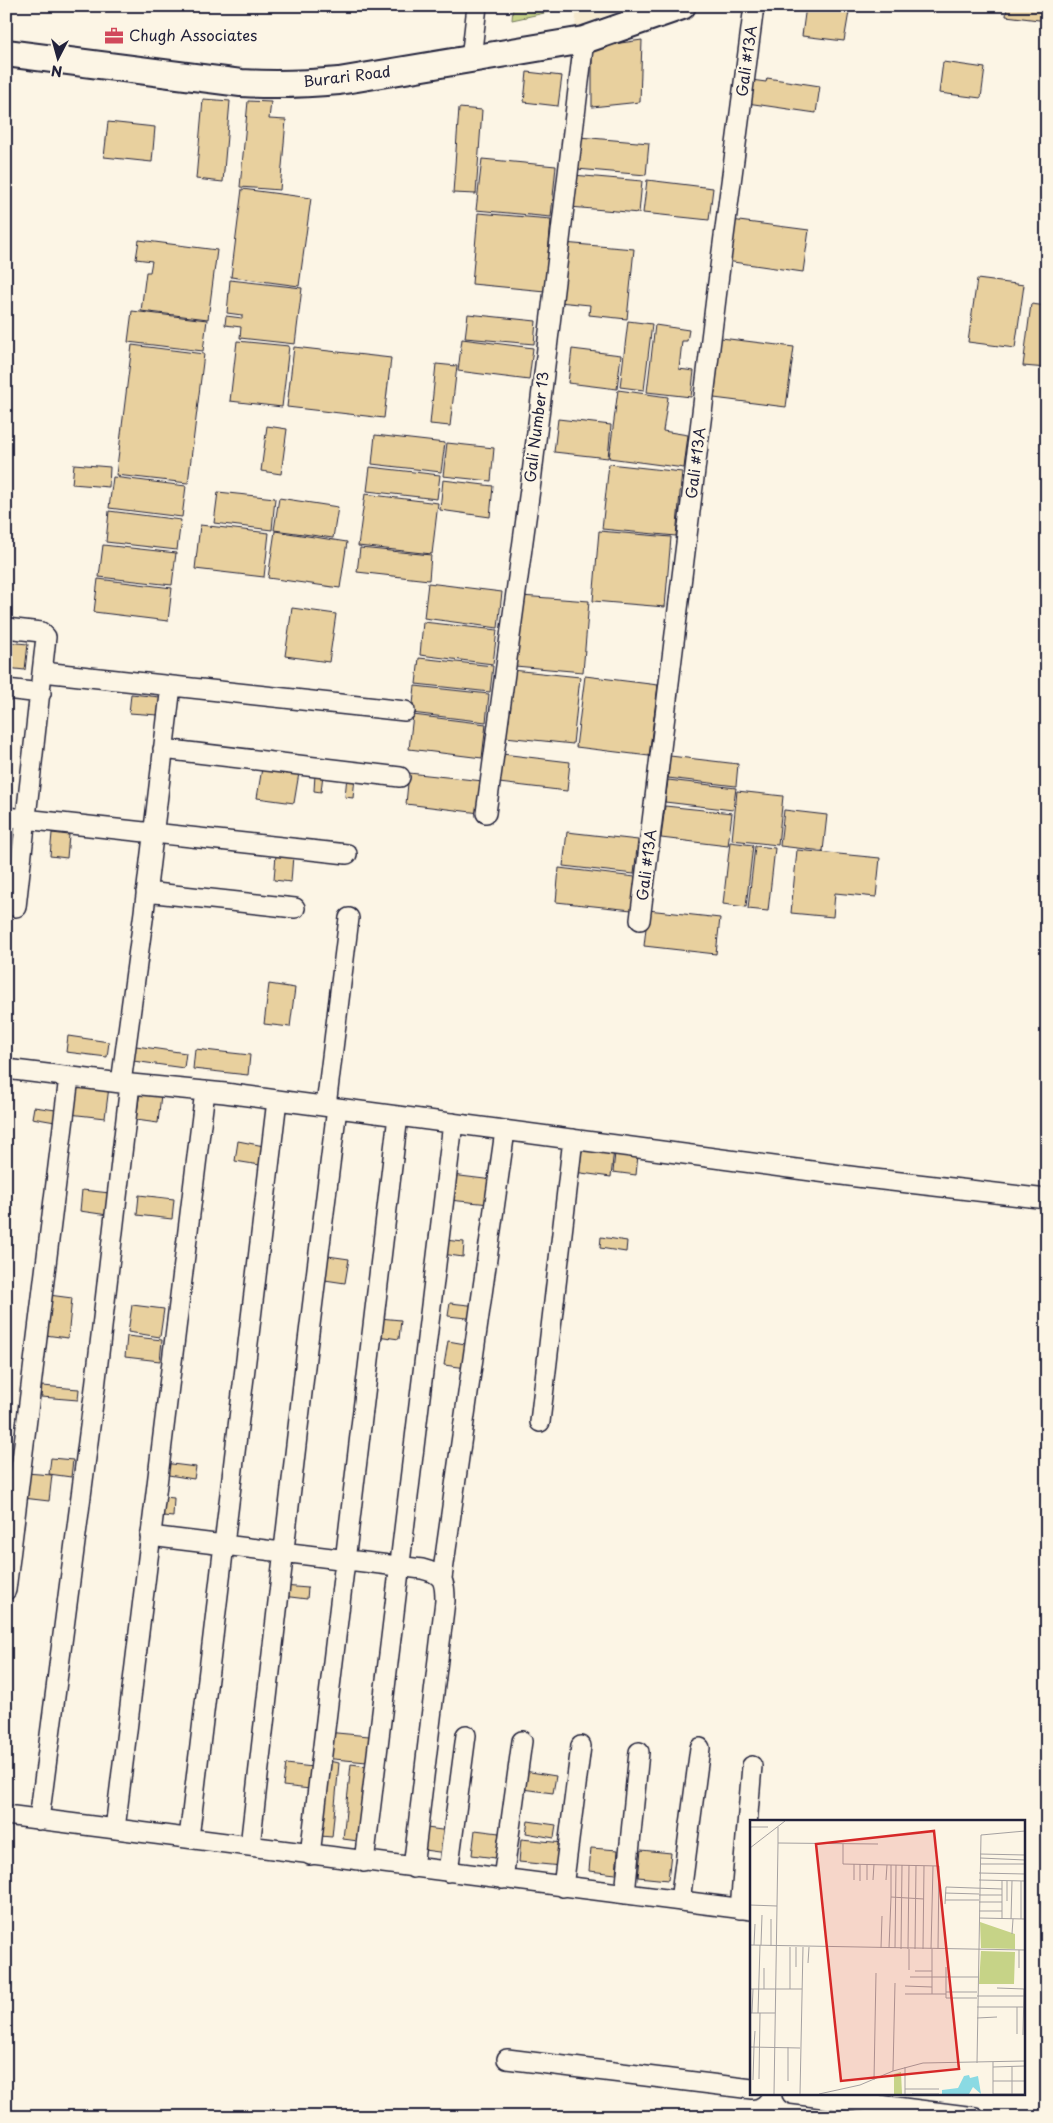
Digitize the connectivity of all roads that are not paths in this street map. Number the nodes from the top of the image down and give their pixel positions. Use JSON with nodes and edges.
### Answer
{"nodes":[{"id":1,"x":476,"y":6,"type":"edge"},
{"id":2,"x":682,"y":6,"type":"edge"},
{"id":3,"x":754,"y":6,"type":"edge"},
{"id":4,"x":584,"y":40,"type":"junction"},
{"id":5,"x":6,"y":53,"type":"edge"},
{"id":6,"x":471,"y":59,"type":"junction"},
{"id":7,"x":6,"y":628,"type":"edge"},
{"id":8,"x":43,"y":672,"type":"junction"},
{"id":9,"x":171,"y":686,"type":"junction"},
{"id":10,"x":6,"y":689,"type":"edge"},
{"id":11,"x":41,"y":693,"type":"junction"},
{"id":12,"x":406,"y":711,"type":"dead end"},
{"id":13,"x":163,"y":749,"type":"junction"},
{"id":14,"x":400,"y":777,"type":"dead end"},
{"id":15,"x":486,"y":814,"type":"dead end"},
{"id":16,"x":6,"y":817,"type":"edge"},
{"id":17,"x":26,"y":819,"type":"junction"},
{"id":18,"x":153,"y":833,"type":"junction"},
{"id":19,"x":347,"y":854,"type":"dead end"},
{"id":20,"x":146,"y":892,"type":"junction"},
{"id":21,"x":16,"y":907,"type":"dead end"},
{"id":22,"x":295,"y":908,"type":"dead end"},
{"id":23,"x":349,"y":918,"type":"dead end"},
{"id":24,"x":640,"y":920,"type":"dead end"},
{"id":25,"x":6,"y":1069,"type":"edge"},
{"id":26,"x":70,"y":1077,"type":"junction"},
{"id":27,"x":125,"y":1083,"type":"junction"},
{"id":28,"x":205,"y":1090,"type":"junction"},
{"id":29,"x":277,"y":1100,"type":"junction"},
{"id":30,"x":332,"y":1107,"type":"junction"},
{"id":31,"x":398,"y":1116,"type":"junction"},
{"id":32,"x":453,"y":1123,"type":"junction"},
{"id":33,"x":505,"y":1131,"type":"junction"},
{"id":34,"x":573,"y":1139,"type":"junction"},
{"id":35,"x":1047,"y":1199,"type":"edge"},
{"id":36,"x":540,"y":1422,"type":"dead end"},
{"id":37,"x":150,"y":1536,"type":"junction"},
{"id":38,"x":225,"y":1545,"type":"junction"},
{"id":39,"x":284,"y":1552,"type":"junction"},
{"id":40,"x":346,"y":1560,"type":"junction"},
{"id":41,"x":399,"y":1566,"type":"junction"},
{"id":42,"x":442,"y":1578,"type":"junction"},
{"id":43,"x":6,"y":1590,"type":"edge"},
{"id":44,"x":466,"y":1735,"type":"dead end"},
{"id":45,"x":522,"y":1741,"type":"dead end"},
{"id":46,"x":581,"y":1746,"type":"dead end"},
{"id":47,"x":700,"y":1748,"type":"dead end"},
{"id":48,"x":639,"y":1752,"type":"dead end"},
{"id":49,"x":752,"y":1766,"type":"dead end"},
{"id":50,"x":6,"y":1815,"type":"edge"},
{"id":51,"x":39,"y":1820,"type":"junction"},
{"id":52,"x":115,"y":1829,"type":"junction"},
{"id":53,"x":189,"y":1838,"type":"junction"},
{"id":54,"x":250,"y":1846,"type":"junction"},
{"id":55,"x":310,"y":1855,"type":"junction"},
{"id":56,"x":364,"y":1862,"type":"junction"},
{"id":57,"x":413,"y":1868,"type":"junction"},
{"id":58,"x":448,"y":1872,"type":"junction"},
{"id":59,"x":503,"y":1879,"type":"junction"},
{"id":60,"x":563,"y":1887,"type":"junction"},
{"id":61,"x":625,"y":1894,"type":"junction"},
{"id":62,"x":680,"y":1901,"type":"junction"},
{"id":63,"x":746,"y":1910,"type":"edge"},
{"id":64,"x":507,"y":2059,"type":"dead end"},
{"id":65,"x":750,"y":2089,"type":"edge"},
{"id":66,"x":815,"y":2096,"type":"edge"},
{"id":67,"x":976,"y":2117,"type":"edge"}],
"edges":[{"from":1,"to":6,"type":"street"},
{"from":2,"to":4,"type":"main road","name":"Burari Road"},
{"from":3,"to":24,"type":"street","name":"Gali #13A"},
{"from":4,"to":6,"type":"main road","name":"Burari Road"},
{"from":4,"to":15,"type":"street","name":"Gali Number 13"},
{"from":5,"to":6,"type":"main road","name":"Burari Road"},
{"from":7,"to":8,"type":"street"},
{"from":8,"to":9,"type":"street"},
{"from":8,"to":11,"type":"street"},
{"from":9,"to":12,"type":"street"},
{"from":9,"to":13,"type":"street"},
{"from":10,"to":11,"type":"street"},
{"from":11,"to":17,"type":"street"},
{"from":13,"to":14,"type":"street"},
{"from":13,"to":18,"type":"street"},
{"from":16,"to":17,"type":"street"},
{"from":17,"to":18,"type":"street"},
{"from":17,"to":21,"type":"street"},
{"from":18,"to":19,"type":"street"},
{"from":18,"to":20,"type":"street"},
{"from":20,"to":22,"type":"street"},
{"from":20,"to":27,"type":"street"},
{"from":23,"to":30,"type":"street"},
{"from":25,"to":26,"type":"street"},
{"from":26,"to":27,"type":"street"},
{"from":26,"to":43,"type":"street"},
{"from":27,"to":28,"type":"street"},
{"from":27,"to":51,"type":"street"},
{"from":28,"to":29,"type":"street"},
{"from":28,"to":37,"type":"street"},
{"from":29,"to":30,"type":"street"},
{"from":29,"to":38,"type":"street"},
{"from":30,"to":31,"type":"street"},
{"from":30,"to":39,"type":"street"},
{"from":31,"to":32,"type":"street"},
{"from":31,"to":40,"type":"street"},
{"from":32,"to":33,"type":"street"},
{"from":32,"to":41,"type":"street"},
{"from":33,"to":34,"type":"street"},
{"from":33,"to":42,"type":"street"},
{"from":34,"to":35,"type":"street"},
{"from":34,"to":36,"type":"street"},
{"from":37,"to":38,"type":"street"},
{"from":37,"to":52,"type":"street"},
{"from":38,"to":39,"type":"street"},
{"from":38,"to":53,"type":"street"},
{"from":39,"to":40,"type":"street"},
{"from":39,"to":54,"type":"street"},
{"from":40,"to":41,"type":"street"},
{"from":40,"to":55,"type":"street"},
{"from":41,"to":42,"type":"street"},
{"from":41,"to":56,"type":"street"},
{"from":42,"to":57,"type":"street"},
{"from":44,"to":58,"type":"street"},
{"from":45,"to":59,"type":"street"},
{"from":46,"to":60,"type":"street"},
{"from":47,"to":62,"type":"street"},
{"from":48,"to":61,"type":"street"},
{"from":49,"to":63,"type":"street"},
{"from":50,"to":51,"type":"street"},
{"from":51,"to":52,"type":"street"},
{"from":52,"to":53,"type":"street"},
{"from":53,"to":54,"type":"street"},
{"from":54,"to":55,"type":"street"},
{"from":55,"to":56,"type":"street"},
{"from":56,"to":57,"type":"street"},
{"from":57,"to":58,"type":"street"},
{"from":58,"to":59,"type":"street"},
{"from":59,"to":60,"type":"street"},
{"from":60,"to":61,"type":"street"},
{"from":61,"to":62,"type":"street"},
{"from":62,"to":63,"type":"street"},
{"from":64,"to":65,"type":"street"},
{"from":66,"to":67,"type":"street"}]}
